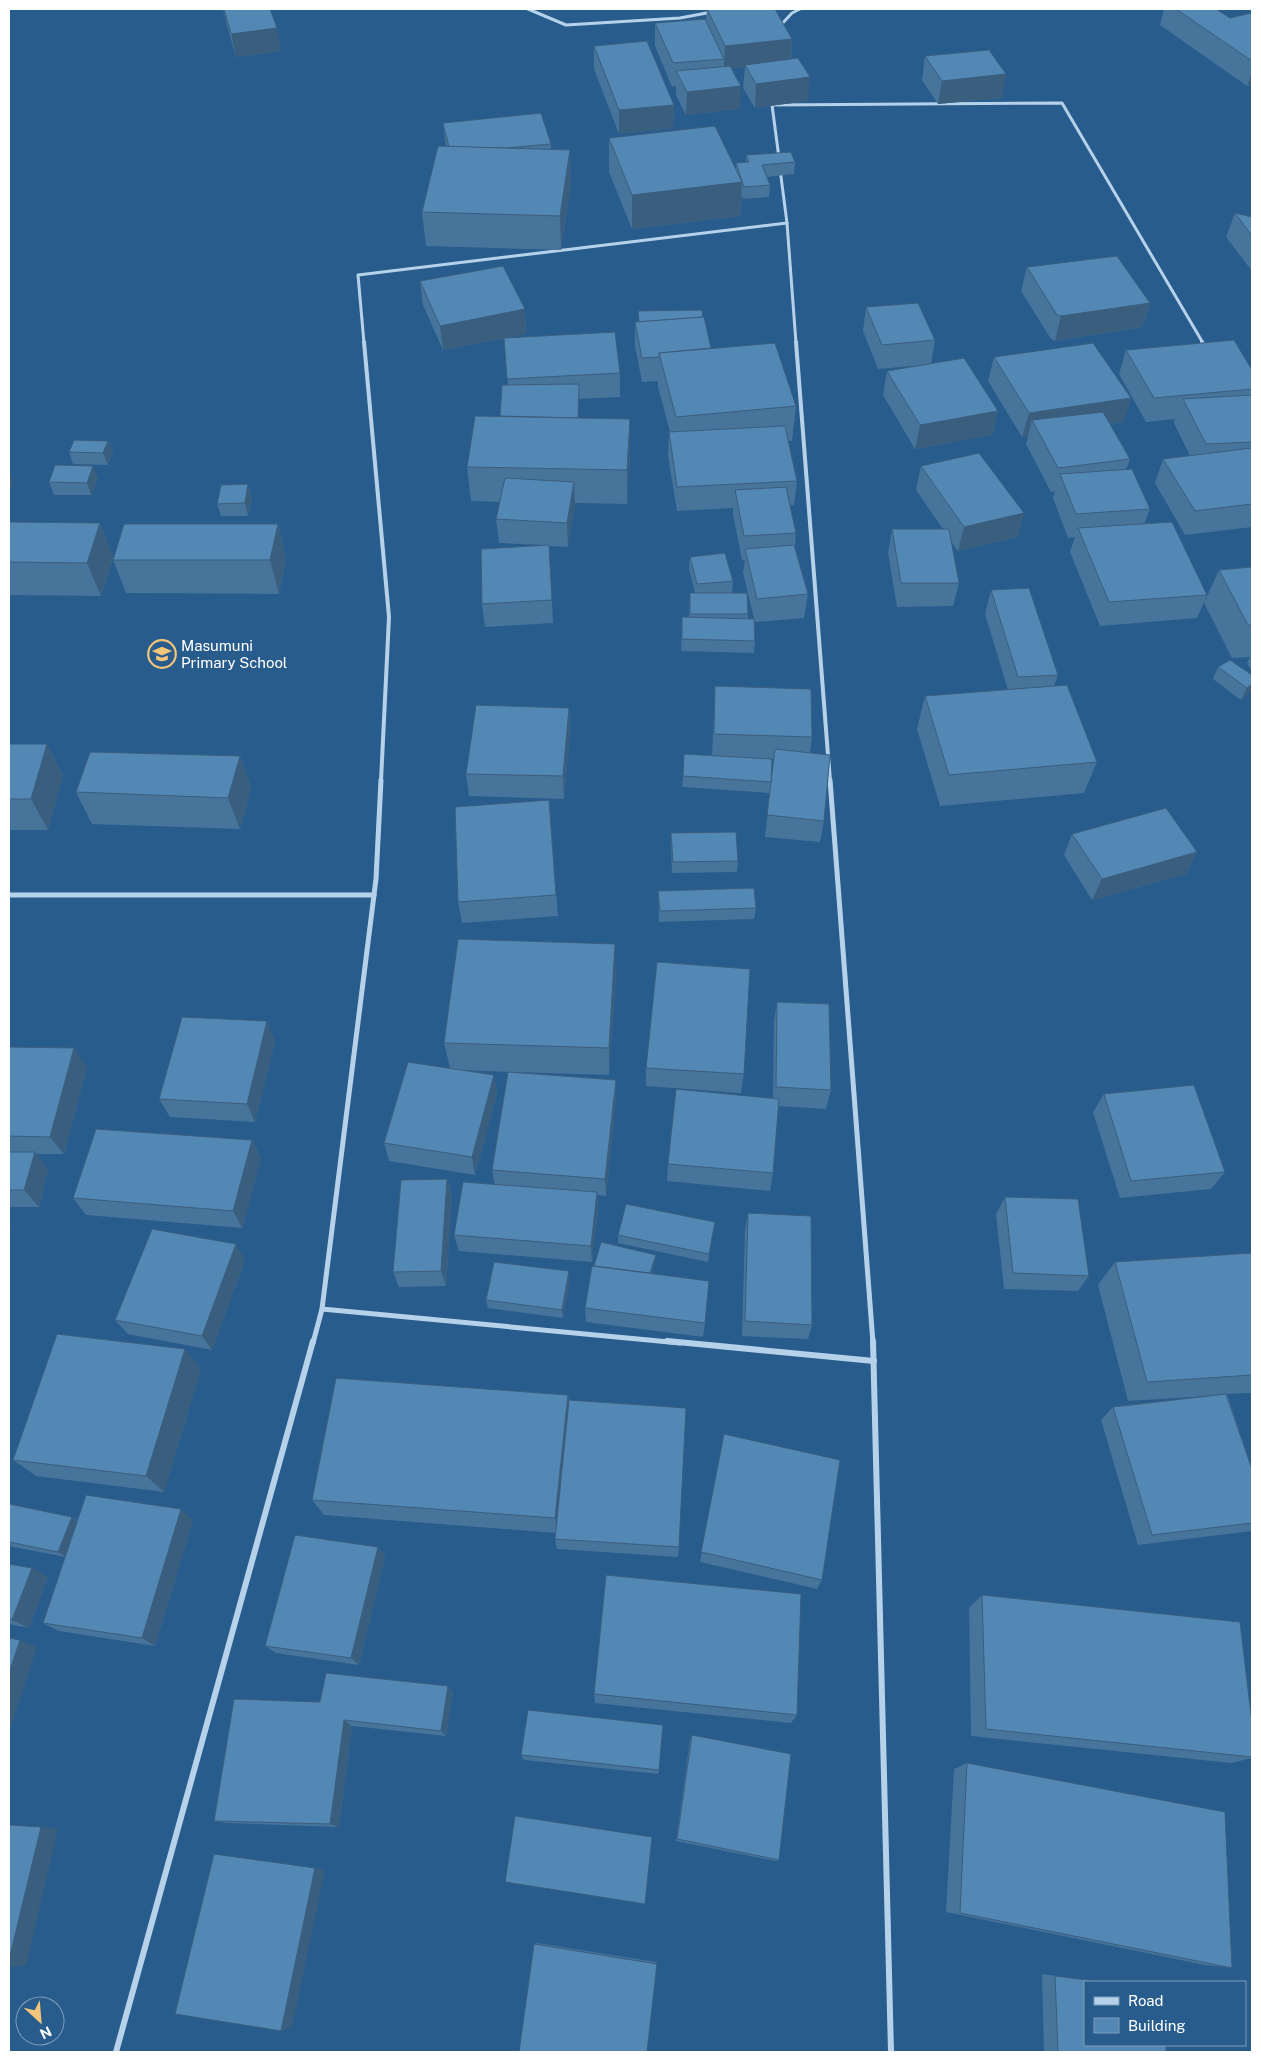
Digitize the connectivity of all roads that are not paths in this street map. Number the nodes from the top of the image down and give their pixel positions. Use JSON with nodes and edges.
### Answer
{"nodes":[{"id":1,"x":528,"y":9,"type":"edge"},
{"id":2,"x":800,"y":9,"type":"edge"},
{"id":3,"x":718,"y":11,"type":"edge"},
{"id":4,"x":773,"y":34,"type":"edge"},
{"id":5,"x":769,"y":97,"type":"edge"},
{"id":6,"x":772,"y":105,"type":"junction"},
{"id":7,"x":787,"y":223,"type":"junction"},
{"id":8,"x":1207,"y":349,"type":"edge"},
{"id":9,"x":9,"y":895,"type":"edge"},
{"id":10,"x":374,"y":896,"type":"junction"},
{"id":11,"x":322,"y":1308,"type":"junction"},
{"id":12,"x":874,"y":1361,"type":"junction"},
{"id":13,"x":116,"y":2052,"type":"edge"},
{"id":14,"x":891,"y":2052,"type":"edge"}],
"edges":[{"from":1,"to":3,"type":"street"},
{"from":2,"to":4,"type":"street"},
{"from":5,"to":6,"type":"street"},
{"from":6,"to":7,"type":"street"},
{"from":6,"to":8,"type":"street"},
{"from":7,"to":10,"type":"street"},
{"from":7,"to":12,"type":"street"},
{"from":9,"to":10,"type":"street"},
{"from":10,"to":11,"type":"street"},
{"from":11,"to":12,"type":"street"},
{"from":11,"to":13,"type":"street"},
{"from":12,"to":14,"type":"street"}]}
